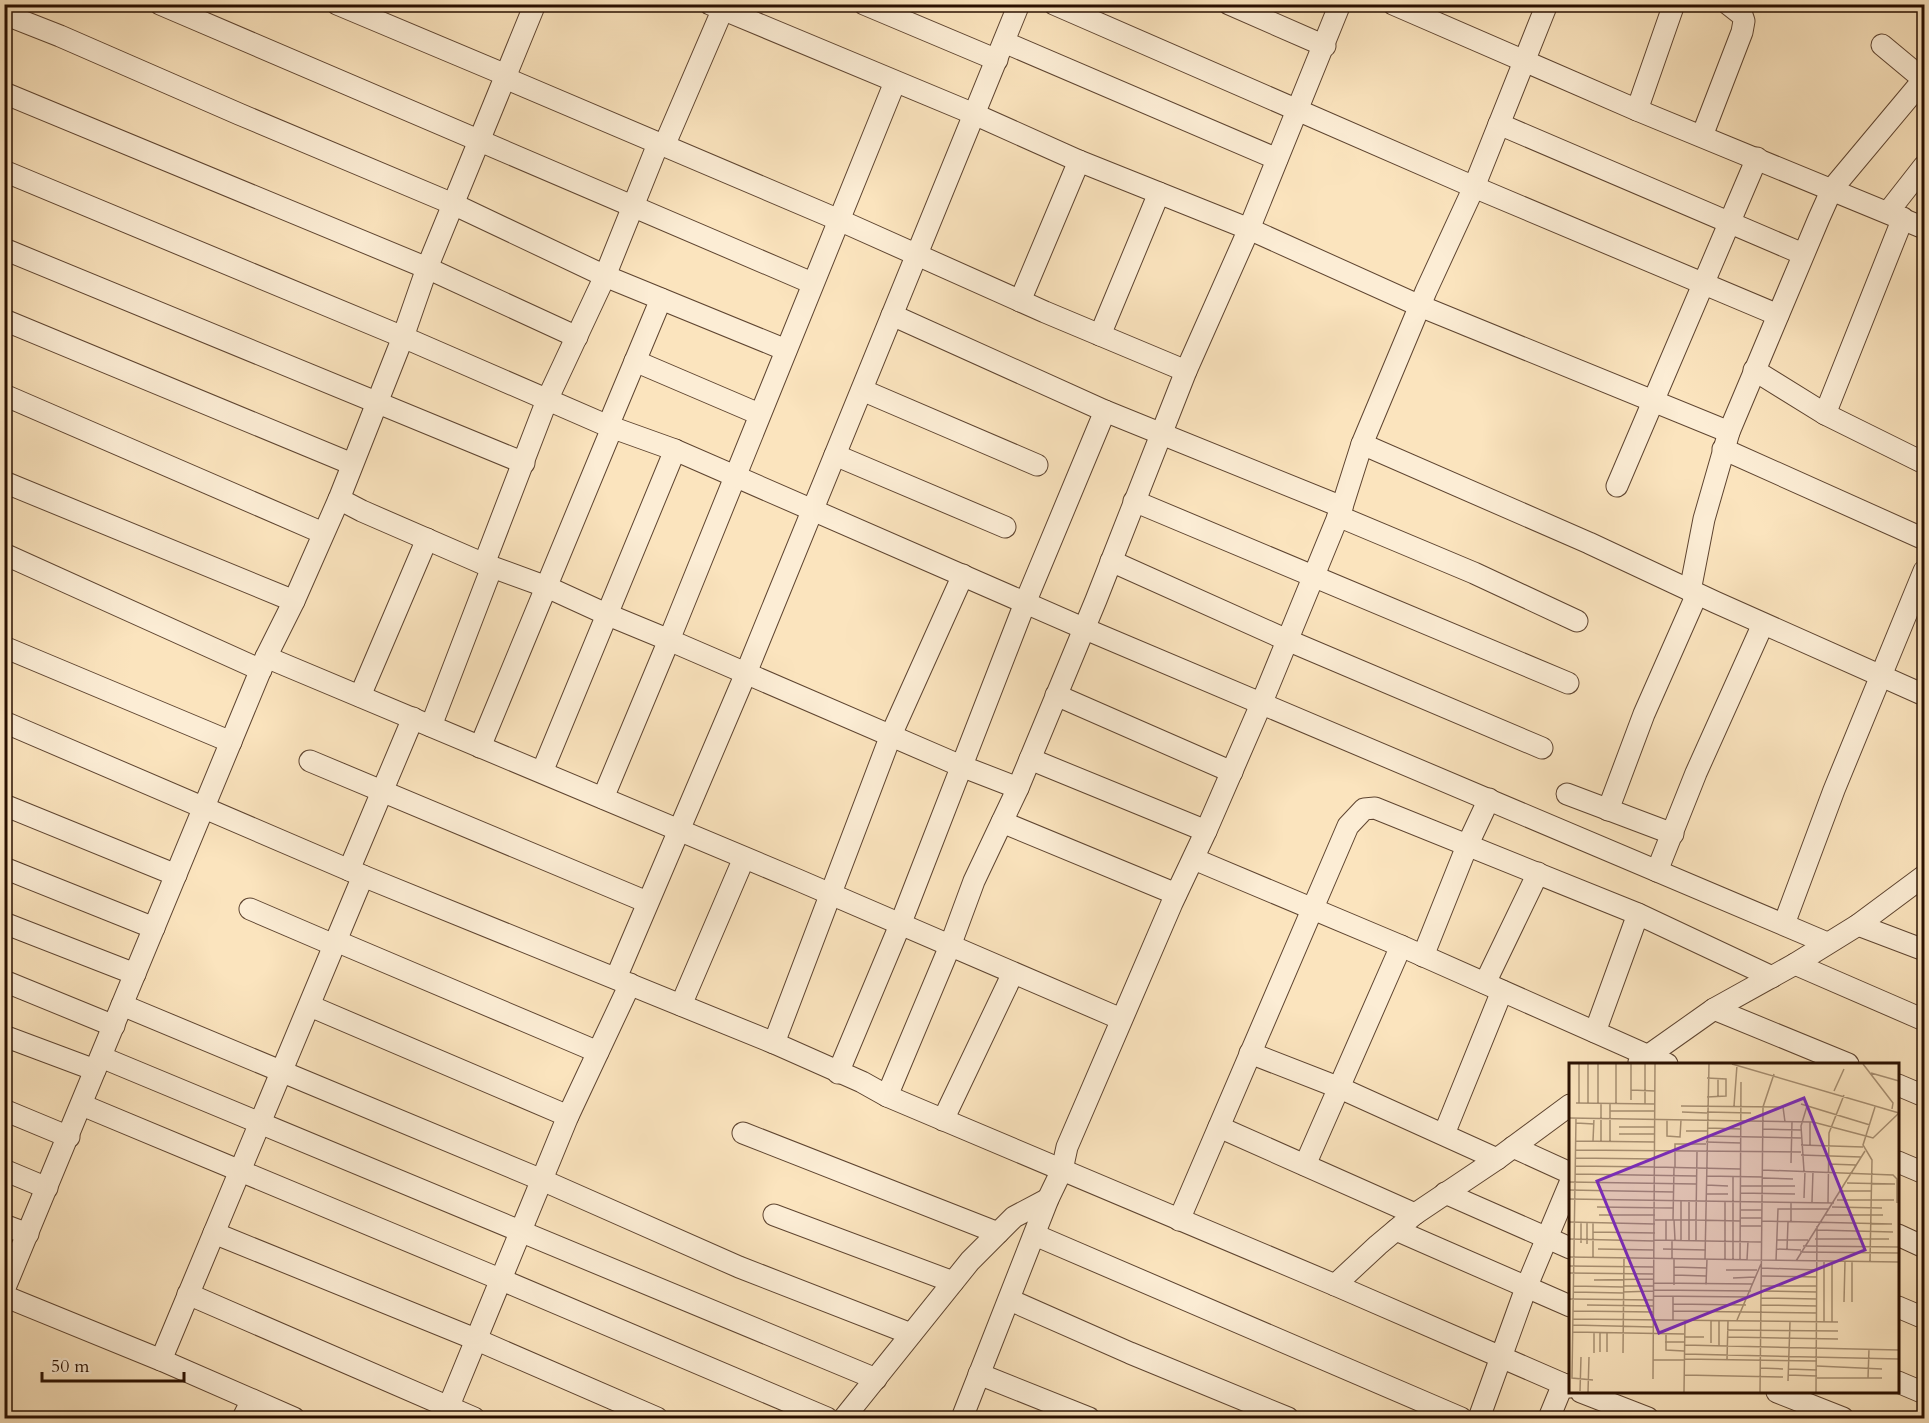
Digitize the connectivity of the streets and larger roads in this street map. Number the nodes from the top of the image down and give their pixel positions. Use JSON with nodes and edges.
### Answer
{"nodes":[{"id":1,"x":160,"y":4,"type":"edge"},
{"id":2,"x":337,"y":4,"type":"edge"},
{"id":3,"x":864,"y":4,"type":"edge"},
{"id":4,"x":1019,"y":4,"type":"edge"},
{"id":5,"x":1054,"y":4,"type":"edge"},
{"id":6,"x":1229,"y":4,"type":"edge"},
{"id":7,"x":1340,"y":4,"type":"edge"},
{"id":8,"x":1393,"y":4,"type":"edge"},
{"id":9,"x":1547,"y":4,"type":"edge"},
{"id":10,"x":1674,"y":4,"type":"edge"},
{"id":11,"x":1728,"y":4,"type":"edge"},
{"id":12,"x":530,"y":6,"type":"edge"},
{"id":13,"x":719,"y":6,"type":"edge"},
{"id":14,"x":4,"y":14,"type":"edge"},
{"id":15,"x":1882,"y":45,"type":"dead end"},
{"id":16,"x":1325,"y":46,"type":"junction"},
{"id":17,"x":1000,"y":51,"type":"junction"},
{"id":18,"x":1525,"y":60,"type":"junction"},
{"id":19,"x":506,"y":77,"type":"junction"},
{"id":20,"x":1924,"y":79,"type":"edge"},
{"id":21,"x":895,"y":82,"type":"junction"},
{"id":22,"x":4,"y":93,"type":"edge"},
{"id":23,"x":1298,"y":110,"type":"junction"},
{"id":24,"x":1637,"y":110,"type":"junction"},
{"id":25,"x":974,"y":114,"type":"junction"},
{"id":26,"x":1499,"y":124,"type":"junction"},
{"id":27,"x":1702,"y":136,"type":"junction"},
{"id":28,"x":479,"y":140,"type":"junction"},
{"id":29,"x":661,"y":145,"type":"junction"},
{"id":30,"x":1757,"y":158,"type":"junction"},
{"id":31,"x":1277,"y":159,"type":"junction"},
{"id":32,"x":1079,"y":161,"type":"junction"},
{"id":33,"x":1924,"y":166,"type":"edge"},
{"id":34,"x":4,"y":171,"type":"edge"},
{"id":35,"x":1474,"y":186,"type":"junction"},
{"id":36,"x":1832,"y":189,"type":"junction"},
{"id":37,"x":1159,"y":194,"type":"junction"},
{"id":38,"x":453,"y":204,"type":"junction"},
{"id":39,"x":633,"y":209,"type":"junction"},
{"id":40,"x":1896,"y":215,"type":"junction"},
{"id":41,"x":839,"y":220,"type":"junction"},
{"id":42,"x":1730,"y":223,"type":"junction"},
{"id":43,"x":1924,"y":228,"type":"edge"},
{"id":44,"x":1249,"y":229,"type":"junction"},
{"id":45,"x":4,"y":249,"type":"edge"},
{"id":46,"x":1803,"y":254,"type":"junction"},
{"id":47,"x":916,"y":255,"type":"junction"},
{"id":48,"x":427,"y":268,"type":"junction"},
{"id":49,"x":605,"y":276,"type":"junction"},
{"id":50,"x":812,"y":283,"type":"junction"},
{"id":51,"x":1704,"y":284,"type":"junction"},
{"id":52,"x":661,"y":299,"type":"junction"},
{"id":53,"x":1020,"y":300,"type":"junction"},
{"id":54,"x":1420,"y":306,"type":"junction"},
{"id":55,"x":892,"y":315,"type":"junction"},
{"id":56,"x":1778,"y":315,"type":"junction"},
{"id":57,"x":4,"y":320,"type":"edge"},
{"id":58,"x":1100,"y":335,"type":"junction"},
{"id":59,"x":403,"y":337,"type":"junction"},
{"id":60,"x":577,"y":337,"type":"junction"},
{"id":61,"x":786,"y":350,"type":"junction"},
{"id":62,"x":635,"y":361,"type":"junction"},
{"id":63,"x":1754,"y":370,"type":"junction"},
{"id":64,"x":1186,"y":371,"type":"junction"},
{"id":65,"x":862,"y":390,"type":"junction"},
{"id":66,"x":4,"y":394,"type":"edge"},
{"id":67,"x":548,"y":400,"type":"junction"},
{"id":68,"x":1654,"y":401,"type":"junction"},
{"id":69,"x":377,"y":403,"type":"junction"},
{"id":70,"x":1105,"y":411,"type":"junction"},
{"id":71,"x":759,"y":414,"type":"junction"},
{"id":72,"x":1825,"y":414,"type":"junction"},
{"id":73,"x":610,"y":427,"type":"junction"},
{"id":74,"x":1160,"y":433,"type":"junction"},
{"id":75,"x":1726,"y":441,"type":"junction"},
{"id":76,"x":1362,"y":444,"type":"junction"},
{"id":77,"x":675,"y":450,"type":"junction"},
{"id":78,"x":835,"y":455,"type":"junction"},
{"id":79,"x":524,"y":463,"type":"junction"},
{"id":80,"x":1924,"y":463,"type":"edge"},
{"id":81,"x":352,"y":464,"type":"junction"},
{"id":82,"x":1037,"y":465,"type":"dead end"},
{"id":83,"x":735,"y":477,"type":"junction"},
{"id":84,"x":4,"y":482,"type":"edge"},
{"id":85,"x":1617,"y":486,"type":"dead end"},
{"id":86,"x":339,"y":499,"type":"junction"},
{"id":87,"x":1134,"y":501,"type":"junction"},
{"id":88,"x":812,"y":511,"type":"junction"},
{"id":89,"x":1340,"y":512,"type":"junction"},
{"id":90,"x":1005,"y":527,"type":"dead end"},
{"id":91,"x":323,"y":533,"type":"junction"},
{"id":92,"x":427,"y":539,"type":"junction"},
{"id":93,"x":1924,"y":539,"type":"edge"},
{"id":94,"x":4,"y":554,"type":"edge"},
{"id":95,"x":1111,"y":561,"type":"junction"},
{"id":96,"x":488,"y":565,"type":"junction"},
{"id":97,"x":1924,"y":571,"type":"edge"},
{"id":98,"x":963,"y":575,"type":"junction"},
{"id":99,"x":1312,"y":575,"type":"junction"},
{"id":100,"x":547,"y":587,"type":"junction"},
{"id":101,"x":1694,"y":593,"type":"junction"},
{"id":102,"x":294,"y":601,"type":"junction"},
{"id":103,"x":1025,"y":603,"type":"junction"},
{"id":104,"x":606,"y":614,"type":"junction"},
{"id":105,"x":1917,"y":614,"type":"edge"},
{"id":106,"x":1577,"y":621,"type":"dead end"},
{"id":107,"x":1763,"y":624,"type":"junction"},
{"id":108,"x":1083,"y":628,"type":"junction"},
{"id":109,"x":669,"y":640,"type":"junction"},
{"id":110,"x":1287,"y":640,"type":"junction"},
{"id":111,"x":4,"y":647,"type":"edge"},
{"id":112,"x":263,"y":663,"type":"junction"},
{"id":113,"x":746,"y":673,"type":"junction"},
{"id":114,"x":1881,"y":676,"type":"junction"},
{"id":115,"x":1568,"y":683,"type":"dead end"},
{"id":116,"x":1056,"y":695,"type":"junction"},
{"id":117,"x":1924,"y":695,"type":"edge"},
{"id":118,"x":360,"y":696,"type":"junction"},
{"id":119,"x":1262,"y":702,"type":"junction"},
{"id":120,"x":4,"y":722,"type":"edge"},
{"id":121,"x":422,"y":722,"type":"junction"},
{"id":122,"x":891,"y":735,"type":"junction"},
{"id":123,"x":231,"y":742,"type":"junction"},
{"id":124,"x":480,"y":747,"type":"junction"},
{"id":125,"x":1542,"y":748,"type":"dead end"},
{"id":126,"x":1030,"y":759,"type":"junction"},
{"id":127,"x":310,"y":761,"type":"dead end"},
{"id":128,"x":961,"y":766,"type":"junction"},
{"id":129,"x":542,"y":772,"type":"junction"},
{"id":130,"x":1232,"y":772,"type":"junction"},
{"id":131,"x":1018,"y":788,"type":"junction"},
{"id":132,"x":382,"y":791,"type":"junction"},
{"id":133,"x":1567,"y":794,"type":"dead end"},
{"id":134,"x":603,"y":798,"type":"junction"},
{"id":135,"x":1489,"y":799,"type":"junction"},
{"id":136,"x":4,"y":805,"type":"edge"},
{"id":137,"x":204,"y":808,"type":"junction"},
{"id":138,"x":1608,"y":810,"type":"junction"},
{"id":139,"x":1002,"y":822,"type":"junction"},
{"id":140,"x":678,"y":831,"type":"junction"},
{"id":141,"x":1206,"y":831,"type":"junction"},
{"id":142,"x":1673,"y":834,"type":"junction"},
{"id":143,"x":1467,"y":846,"type":"junction"},
{"id":144,"x":744,"y":858,"type":"junction"},
{"id":145,"x":1194,"y":859,"type":"junction"},
{"id":146,"x":4,"y":868,"type":"edge"},
{"id":147,"x":1658,"y":871,"type":"junction"},
{"id":148,"x":356,"y":873,"type":"junction"},
{"id":149,"x":1538,"y":873,"type":"junction"},
{"id":150,"x":176,"y":875,"type":"junction"},
{"id":151,"x":1924,"y":876,"type":"edge"},
{"id":152,"x":1176,"y":894,"type":"junction"},
{"id":153,"x":831,"y":895,"type":"junction"},
{"id":154,"x":647,"y":902,"type":"junction"},
{"id":155,"x":1311,"y":908,"type":"junction"},
{"id":156,"x":250,"y":909,"type":"dead end"},
{"id":157,"x":1638,"y":914,"type":"junction"},
{"id":158,"x":4,"y":923,"type":"edge"},
{"id":159,"x":1784,"y":924,"type":"junction"},
{"id":160,"x":1858,"y":925,"type":"junction"},
{"id":161,"x":900,"y":926,"type":"junction"},
{"id":162,"x":154,"y":928,"type":"junction"},
{"id":163,"x":335,"y":943,"type":"junction"},
{"id":164,"x":1827,"y":943,"type":"junction"},
{"id":165,"x":950,"y":946,"type":"junction"},
{"id":166,"x":1401,"y":946,"type":"junction"},
{"id":167,"x":1924,"y":950,"type":"edge"},
{"id":168,"x":1423,"y":956,"type":"junction"},
{"id":169,"x":1795,"y":964,"type":"junction"},
{"id":170,"x":1013,"y":973,"type":"junction"},
{"id":171,"x":135,"y":974,"type":"junction"},
{"id":172,"x":1772,"y":977,"type":"junction"},
{"id":173,"x":4,"y":981,"type":"edge"},
{"id":174,"x":623,"y":981,"type":"junction"},
{"id":175,"x":1493,"y":987,"type":"junction"},
{"id":176,"x":122,"y":1005,"type":"junction"},
{"id":177,"x":681,"y":1005,"type":"junction"},
{"id":178,"x":310,"y":1006,"type":"junction"},
{"id":179,"x":1714,"y":1009,"type":"junction"},
{"id":180,"x":1121,"y":1019,"type":"junction"},
{"id":181,"x":1924,"y":1020,"type":"edge"},
{"id":182,"x":114,"y":1026,"type":"junction"},
{"id":183,"x":1595,"y":1032,"type":"junction"},
{"id":184,"x":4,"y":1036,"type":"edge"},
{"id":185,"x":774,"y":1043,"type":"junction"},
{"id":186,"x":598,"y":1052,"type":"junction"},
{"id":187,"x":1250,"y":1053,"type":"junction"},
{"id":188,"x":1651,"y":1062,"type":"edge"},
{"id":189,"x":1843,"y":1063,"type":"edge"},
{"id":190,"x":98,"y":1064,"type":"junction"},
{"id":191,"x":281,"y":1072,"type":"junction"},
{"id":192,"x":838,"y":1073,"type":"junction"},
{"id":193,"x":1899,"y":1085,"type":"edge"},
{"id":194,"x":1340,"y":1088,"type":"junction"},
{"id":195,"x":887,"y":1096,"type":"junction"},
{"id":196,"x":1924,"y":1096,"type":"edge"},
{"id":197,"x":82,"y":1105,"type":"junction"},
{"id":198,"x":1569,"y":1106,"type":"edge"},
{"id":199,"x":4,"y":1110,"type":"edge"},
{"id":200,"x":568,"y":1116,"type":"junction"},
{"id":201,"x":943,"y":1120,"type":"junction"},
{"id":202,"x":260,"y":1123,"type":"junction"},
{"id":203,"x":1219,"y":1127,"type":"junction"},
{"id":204,"x":743,"y":1133,"type":"dead end"},
{"id":205,"x":1444,"y":1134,"type":"junction"},
{"id":206,"x":69,"y":1137,"type":"junction"},
{"id":207,"x":1505,"y":1153,"type":"junction"},
{"id":208,"x":1899,"y":1162,"type":"edge"},
{"id":209,"x":1305,"y":1165,"type":"junction"},
{"id":210,"x":4,"y":1170,"type":"edge"},
{"id":211,"x":1062,"y":1170,"type":"junction"},
{"id":212,"x":239,"y":1171,"type":"junction"},
{"id":213,"x":1569,"y":1173,"type":"edge"},
{"id":214,"x":1924,"y":1173,"type":"edge"},
{"id":215,"x":542,"y":1180,"type":"junction"},
{"id":216,"x":1569,"y":1186,"type":"edge"},
{"id":217,"x":47,"y":1188,"type":"junction"},
{"id":218,"x":1445,"y":1193,"type":"junction"},
{"id":219,"x":1048,"y":1199,"type":"junction"},
{"id":220,"x":1415,"y":1214,"type":"junction"},
{"id":221,"x":774,"y":1215,"type":"dead end"},
{"id":222,"x":1179,"y":1220,"type":"junction"},
{"id":223,"x":4,"y":1225,"type":"edge"},
{"id":224,"x":1396,"y":1230,"type":"junction"},
{"id":225,"x":522,"y":1231,"type":"junction"},
{"id":226,"x":214,"y":1233,"type":"junction"},
{"id":227,"x":998,"y":1233,"type":"junction"},
{"id":228,"x":28,"y":1234,"type":"junction"},
{"id":229,"x":1035,"y":1235,"type":"junction"},
{"id":230,"x":1899,"y":1235,"type":"edge"},
{"id":231,"x":1548,"y":1238,"type":"junction"},
{"id":232,"x":1924,"y":1246,"type":"edge"},
{"id":233,"x":1569,"y":1248,"type":"edge"},
{"id":234,"x":502,"y":1280,"type":"junction"},
{"id":235,"x":953,"y":1282,"type":"junction"},
{"id":236,"x":1335,"y":1285,"type":"junction"},
{"id":237,"x":1526,"y":1288,"type":"junction"},
{"id":238,"x":4,"y":1290,"type":"edge"},
{"id":239,"x":188,"y":1294,"type":"junction"},
{"id":240,"x":4,"y":1296,"type":"edge"},
{"id":241,"x":1010,"y":1300,"type":"junction"},
{"id":242,"x":1569,"y":1306,"type":"edge"},
{"id":243,"x":1899,"y":1307,"type":"edge"},
{"id":244,"x":1924,"y":1318,"type":"edge"},
{"id":245,"x":911,"y":1334,"type":"junction"},
{"id":246,"x":475,"y":1339,"type":"junction"},
{"id":247,"x":1503,"y":1357,"type":"junction"},
{"id":248,"x":161,"y":1360,"type":"junction"},
{"id":249,"x":979,"y":1374,"type":"junction"},
{"id":250,"x":876,"y":1378,"type":"junction"},
{"id":251,"x":1899,"y":1382,"type":"edge"},
{"id":252,"x":1569,"y":1387,"type":"edge"},
{"id":253,"x":1569,"y":1392,"type":"edge"},
{"id":254,"x":1582,"y":1393,"type":"edge"},
{"id":255,"x":1780,"y":1393,"type":"edge"},
{"id":256,"x":1924,"y":1393,"type":"edge"},
{"id":257,"x":448,"y":1408,"type":"junction"},
{"id":258,"x":247,"y":1409,"type":"edge"},
{"id":259,"x":1625,"y":1414,"type":"edge"},
{"id":260,"x":963,"y":1418,"type":"edge"},
{"id":261,"x":294,"y":1419,"type":"edge"},
{"id":262,"x":474,"y":1419,"type":"edge"},
{"id":263,"x":657,"y":1419,"type":"edge"},
{"id":264,"x":826,"y":1419,"type":"edge"},
{"id":265,"x":844,"y":1419,"type":"edge"},
{"id":266,"x":1089,"y":1419,"type":"edge"},
{"id":267,"x":1288,"y":1419,"type":"edge"},
{"id":268,"x":1461,"y":1419,"type":"edge"},
{"id":269,"x":1479,"y":1419,"type":"edge"},
{"id":270,"x":1549,"y":1419,"type":"edge"},
{"id":271,"x":1648,"y":1419,"type":"edge"},
{"id":272,"x":1843,"y":1419,"type":"edge"}],
"edges":[{"from":1,"to":28,"type":"street"},
{"from":2,"to":19,"type":"street"},
{"from":3,"to":17,"type":"street"},
{"from":4,"to":17,"type":"street"},
{"from":5,"to":23,"type":"street"},
{"from":6,"to":16,"type":"street"},
{"from":7,"to":16,"type":"street"},
{"from":8,"to":18,"type":"street"},
{"from":9,"to":18,"type":"street"},
{"from":10,"to":24,"type":"street"},
{"from":11,"to":27,"type":"street"},
{"from":12,"to":19,"type":"street"},
{"from":13,"to":21,"type":"street"},
{"from":13,"to":29,"type":"street"},
{"from":14,"to":38,"type":"street"},
{"from":15,"to":20,"type":"street"},
{"from":16,"to":23,"type":"street"},
{"from":17,"to":25,"type":"street"},
{"from":17,"to":31,"type":"street"},
{"from":18,"to":24,"type":"street"},
{"from":18,"to":26,"type":"street"},
{"from":19,"to":28,"type":"street"},
{"from":19,"to":29,"type":"street"},
{"from":20,"to":36,"type":"street"},
{"from":21,"to":25,"type":"street"},
{"from":21,"to":41,"type":"street"},
{"from":22,"to":48,"type":"street"},
{"from":23,"to":31,"type":"street"},
{"from":23,"to":35,"type":"street"},
{"from":24,"to":27,"type":"street"},
{"from":25,"to":32,"type":"street"},
{"from":25,"to":47,"type":"street"},
{"from":26,"to":35,"type":"street"},
{"from":26,"to":42,"type":"street"},
{"from":27,"to":30,"type":"street"},
{"from":28,"to":38,"type":"street"},
{"from":28,"to":39,"type":"street"},
{"from":29,"to":39,"type":"street"},
{"from":29,"to":41,"type":"street"},
{"from":30,"to":36,"type":"street"},
{"from":30,"to":42,"type":"street"},
{"from":31,"to":44,"type":"street"},
{"from":32,"to":37,"type":"street"},
{"from":32,"to":53,"type":"street"},
{"from":33,"to":40,"type":"street"},
{"from":34,"to":59,"type":"street"},
{"from":35,"to":51,"type":"street"},
{"from":35,"to":54,"type":"street"},
{"from":36,"to":40,"type":"street"},
{"from":36,"to":46,"type":"street"},
{"from":37,"to":44,"type":"street"},
{"from":37,"to":58,"type":"street"},
{"from":38,"to":48,"type":"street"},
{"from":38,"to":49,"type":"street"},
{"from":39,"to":49,"type":"street"},
{"from":39,"to":50,"type":"street"},
{"from":40,"to":43,"type":"street"},
{"from":40,"to":72,"type":"street"},
{"from":41,"to":47,"type":"street"},
{"from":41,"to":50,"type":"street"},
{"from":42,"to":46,"type":"street"},
{"from":42,"to":51,"type":"street"},
{"from":44,"to":54,"type":"street"},
{"from":44,"to":64,"type":"street"},
{"from":45,"to":69,"type":"street"},
{"from":46,"to":56,"type":"street"},
{"from":47,"to":53,"type":"street"},
{"from":47,"to":55,"type":"street"},
{"from":48,"to":59,"type":"street"},
{"from":48,"to":60,"type":"street"},
{"from":49,"to":52,"type":"street"},
{"from":49,"to":60,"type":"street"},
{"from":50,"to":61,"type":"street"},
{"from":51,"to":56,"type":"street"},
{"from":51,"to":68,"type":"street"},
{"from":52,"to":61,"type":"street"},
{"from":52,"to":62,"type":"street"},
{"from":53,"to":58,"type":"street"},
{"from":54,"to":68,"type":"street"},
{"from":54,"to":76,"type":"street"},
{"from":55,"to":65,"type":"street"},
{"from":55,"to":70,"type":"street"},
{"from":56,"to":63,"type":"street"},
{"from":57,"to":81,"type":"street"},
{"from":58,"to":64,"type":"street"},
{"from":59,"to":67,"type":"street"},
{"from":59,"to":69,"type":"street"},
{"from":60,"to":67,"type":"street"},
{"from":61,"to":71,"type":"street"},
{"from":62,"to":71,"type":"street"},
{"from":62,"to":73,"type":"street"},
{"from":63,"to":72,"type":"street"},
{"from":63,"to":75,"type":"street"},
{"from":64,"to":74,"type":"street"},
{"from":65,"to":78,"type":"street"},
{"from":65,"to":82,"type":"street"},
{"from":66,"to":91,"type":"street"},
{"from":67,"to":73,"type":"street"},
{"from":67,"to":79,"type":"street"},
{"from":68,"to":75,"type":"street"},
{"from":68,"to":85,"type":"street"},
{"from":69,"to":79,"type":"street"},
{"from":69,"to":81,"type":"street"},
{"from":70,"to":74,"type":"street"},
{"from":70,"to":103,"type":"street"},
{"from":71,"to":83,"type":"street"},
{"from":72,"to":80,"type":"street"},
{"from":73,"to":77,"type":"street"},
{"from":73,"to":100,"type":"street"},
{"from":74,"to":87,"type":"street"},
{"from":74,"to":89,"type":"street"},
{"from":75,"to":93,"type":"street"},
{"from":75,"to":101,"type":"street"},
{"from":76,"to":89,"type":"street"},
{"from":76,"to":101,"type":"street"},
{"from":77,"to":83,"type":"street"},
{"from":77,"to":104,"type":"street"},
{"from":78,"to":88,"type":"street"},
{"from":78,"to":90,"type":"street"},
{"from":79,"to":96,"type":"street"},
{"from":81,"to":86,"type":"street"},
{"from":83,"to":88,"type":"street"},
{"from":83,"to":109,"type":"street"},
{"from":84,"to":102,"type":"street"},
{"from":86,"to":91,"type":"street"},
{"from":86,"to":92,"type":"street"},
{"from":87,"to":95,"type":"street"},
{"from":87,"to":99,"type":"street"},
{"from":88,"to":98,"type":"street"},
{"from":88,"to":113,"type":"street"},
{"from":89,"to":99,"type":"street"},
{"from":89,"to":106,"type":"street"},
{"from":91,"to":102,"type":"street"},
{"from":92,"to":96,"type":"street"},
{"from":92,"to":118,"type":"street"},
{"from":94,"to":112,"type":"street"},
{"from":95,"to":108,"type":"street"},
{"from":95,"to":110,"type":"street"},
{"from":96,"to":100,"type":"street"},
{"from":96,"to":121,"type":"street"},
{"from":97,"to":105,"type":"street"},
{"from":98,"to":103,"type":"street"},
{"from":98,"to":122,"type":"street"},
{"from":99,"to":110,"type":"street"},
{"from":99,"to":115,"type":"street"},
{"from":100,"to":104,"type":"street"},
{"from":100,"to":124,"type":"street"},
{"from":101,"to":107,"type":"street"},
{"from":101,"to":138,"type":"street"},
{"from":102,"to":112,"type":"street"},
{"from":103,"to":108,"type":"street"},
{"from":103,"to":128,"type":"street"},
{"from":104,"to":109,"type":"street"},
{"from":104,"to":129,"type":"street"},
{"from":105,"to":114,"type":"street"},
{"from":107,"to":114,"type":"street"},
{"from":107,"to":142,"type":"street"},
{"from":108,"to":116,"type":"street"},
{"from":108,"to":119,"type":"street"},
{"from":109,"to":113,"type":"street"},
{"from":109,"to":134,"type":"street"},
{"from":110,"to":119,"type":"street"},
{"from":110,"to":125,"type":"street"},
{"from":111,"to":123,"type":"street"},
{"from":112,"to":118,"type":"street"},
{"from":112,"to":123,"type":"street"},
{"from":113,"to":122,"type":"street"},
{"from":113,"to":140,"type":"street"},
{"from":114,"to":117,"type":"street"},
{"from":114,"to":159,"type":"street"},
{"from":116,"to":126,"type":"street"},
{"from":116,"to":130,"type":"street"},
{"from":118,"to":121,"type":"street"},
{"from":119,"to":130,"type":"street"},
{"from":119,"to":135,"type":"street"},
{"from":120,"to":137,"type":"street"},
{"from":121,"to":124,"type":"street"},
{"from":121,"to":132,"type":"street"},
{"from":122,"to":128,"type":"street"},
{"from":122,"to":153,"type":"street"},
{"from":123,"to":137,"type":"street"},
{"from":124,"to":129,"type":"street"},
{"from":126,"to":131,"type":"street"},
{"from":126,"to":141,"type":"street"},
{"from":127,"to":132,"type":"street"},
{"from":128,"to":131,"type":"street"},
{"from":128,"to":161,"type":"street"},
{"from":129,"to":134,"type":"street"},
{"from":130,"to":141,"type":"street"},
{"from":131,"to":139,"type":"street"},
{"from":132,"to":148,"type":"street"},
{"from":132,"to":154,"type":"street"},
{"from":133,"to":138,"type":"street"},
{"from":134,"to":140,"type":"street"},
{"from":135,"to":143,"type":"street"},
{"from":135,"to":147,"type":"street"},
{"from":136,"to":150,"type":"street"},
{"from":137,"to":148,"type":"street"},
{"from":137,"to":150,"type":"street"},
{"from":138,"to":142,"type":"street"},
{"from":139,"to":152,"type":"street"},
{"from":139,"to":165,"type":"street"},
{"from":140,"to":144,"type":"street"},
{"from":140,"to":154,"type":"street"},
{"from":141,"to":145,"type":"street"},
{"from":142,"to":147,"type":"street"},
{"from":143,"to":149,"type":"street"},
{"from":143,"to":155,"type":"street"},
{"from":143,"to":168,"type":"street"},
{"from":144,"to":153,"type":"street"},
{"from":144,"to":177,"type":"street"},
{"from":145,"to":152,"type":"street"},
{"from":145,"to":155,"type":"street"},
{"from":146,"to":162,"type":"street"},
{"from":147,"to":159,"type":"street"},
{"from":148,"to":163,"type":"street"},
{"from":148,"to":174,"type":"street"},
{"from":149,"to":157,"type":"street"},
{"from":149,"to":175,"type":"street"},
{"from":150,"to":162,"type":"street"},
{"from":151,"to":160,"type":"street"},
{"from":152,"to":180,"type":"street"},
{"from":153,"to":161,"type":"street"},
{"from":153,"to":185,"type":"street"},
{"from":154,"to":174,"type":"street"},
{"from":155,"to":166,"type":"street"},
{"from":155,"to":187,"type":"street"},
{"from":156,"to":163,"type":"street"},
{"from":157,"to":172,"type":"street"},
{"from":157,"to":183,"type":"street"},
{"from":158,"to":171,"type":"street"},
{"from":159,"to":164,"type":"street"},
{"from":160,"to":164,"type":"street"},
{"from":160,"to":167,"type":"street"},
{"from":161,"to":165,"type":"street"},
{"from":161,"to":192,"type":"street"},
{"from":162,"to":171,"type":"street"},
{"from":163,"to":178,"type":"street"},
{"from":163,"to":186,"type":"street"},
{"from":164,"to":169,"type":"street"},
{"from":165,"to":170,"type":"street"},
{"from":165,"to":195,"type":"street"},
{"from":166,"to":168,"type":"street"},
{"from":166,"to":194,"type":"street"},
{"from":168,"to":175,"type":"street"},
{"from":169,"to":172,"type":"street"},
{"from":169,"to":181,"type":"street"},
{"from":170,"to":180,"type":"street"},
{"from":170,"to":201,"type":"street"},
{"from":171,"to":176,"type":"street"},
{"from":172,"to":179,"type":"street"},
{"from":173,"to":182,"type":"street"},
{"from":174,"to":177,"type":"street"},
{"from":174,"to":186,"type":"street"},
{"from":175,"to":183,"type":"street"},
{"from":175,"to":205,"type":"street"},
{"from":176,"to":182,"type":"street"},
{"from":176,"to":191,"type":"street"},
{"from":177,"to":185,"type":"street"},
{"from":178,"to":191,"type":"street"},
{"from":178,"to":200,"type":"street"},
{"from":179,"to":188,"type":"street"},
{"from":179,"to":189,"type":"street"},
{"from":180,"to":211,"type":"street"},
{"from":182,"to":190,"type":"street"},
{"from":183,"to":188,"type":"street"},
{"from":184,"to":190,"type":"street"},
{"from":185,"to":192,"type":"street"},
{"from":186,"to":200,"type":"street"},
{"from":187,"to":194,"type":"street"},
{"from":187,"to":203,"type":"street"},
{"from":190,"to":197,"type":"street"},
{"from":190,"to":202,"type":"street"},
{"from":191,"to":202,"type":"street"},
{"from":191,"to":215,"type":"street"},
{"from":192,"to":195,"type":"street"},
{"from":193,"to":196,"type":"street"},
{"from":194,"to":205,"type":"street"},
{"from":194,"to":209,"type":"street"},
{"from":195,"to":201,"type":"street"},
{"from":197,"to":206,"type":"street"},
{"from":197,"to":212,"type":"street"},
{"from":198,"to":207,"type":"street"},
{"from":199,"to":206,"type":"street"},
{"from":200,"to":215,"type":"street"},
{"from":201,"to":211,"type":"street"},
{"from":202,"to":212,"type":"street"},
{"from":202,"to":225,"type":"street"},
{"from":203,"to":209,"type":"street"},
{"from":203,"to":222,"type":"street"},
{"from":204,"to":227,"type":"street"},
{"from":205,"to":207,"type":"street"},
{"from":206,"to":217,"type":"street"},
{"from":207,"to":213,"type":"street"},
{"from":207,"to":218,"type":"street"},
{"from":208,"to":214,"type":"street"},
{"from":209,"to":220,"type":"street"},
{"from":210,"to":217,"type":"street"},
{"from":211,"to":219,"type":"street"},
{"from":211,"to":222,"type":"street"},
{"from":212,"to":226,"type":"street"},
{"from":212,"to":234,"type":"street"},
{"from":215,"to":225,"type":"street"},
{"from":215,"to":245,"type":"street"},
{"from":216,"to":231,"type":"street"},
{"from":217,"to":228,"type":"street"},
{"from":218,"to":220,"type":"street"},
{"from":218,"to":231,"type":"street"},
{"from":219,"to":227,"type":"street"},
{"from":219,"to":229,"type":"street"},
{"from":220,"to":224,"type":"street"},
{"from":221,"to":235,"type":"street"},
{"from":222,"to":236,"type":"street"},
{"from":223,"to":228,"type":"street"},
{"from":224,"to":236,"type":"street"},
{"from":224,"to":237,"type":"street"},
{"from":225,"to":234,"type":"street"},
{"from":225,"to":250,"type":"street"},
{"from":226,"to":239,"type":"street"},
{"from":226,"to":246,"type":"street"},
{"from":227,"to":235,"type":"street"},
{"from":228,"to":238,"type":"street"},
{"from":229,"to":241,"type":"street"},
{"from":229,"to":268,"type":"street"},
{"from":230,"to":232,"type":"street"},
{"from":231,"to":233,"type":"street"},
{"from":231,"to":237,"type":"street"},
{"from":234,"to":246,"type":"street"},
{"from":234,"to":264,"type":"street"},
{"from":235,"to":245,"type":"street"},
{"from":236,"to":247,"type":"street"},
{"from":237,"to":242,"type":"street"},
{"from":237,"to":247,"type":"street"},
{"from":239,"to":248,"type":"street"},
{"from":239,"to":257,"type":"street"},
{"from":240,"to":248,"type":"street"},
{"from":241,"to":249,"type":"street"},
{"from":241,"to":267,"type":"street"},
{"from":243,"to":244,"type":"street"},
{"from":245,"to":250,"type":"street"},
{"from":246,"to":257,"type":"street"},
{"from":246,"to":263,"type":"street"},
{"from":247,"to":252,"type":"street"},
{"from":247,"to":269,"type":"street"},
{"from":248,"to":258,"type":"street"},
{"from":249,"to":260,"type":"street"},
{"from":249,"to":266,"type":"street"},
{"from":250,"to":265,"type":"street"},
{"from":251,"to":256,"type":"street"},
{"from":253,"to":270,"type":"street"},
{"from":254,"to":259,"type":"street"},
{"from":255,"to":272,"type":"street"},
{"from":257,"to":262,"type":"street"},
{"from":258,"to":261,"type":"street"},
{"from":259,"to":271,"type":"street"}]}
